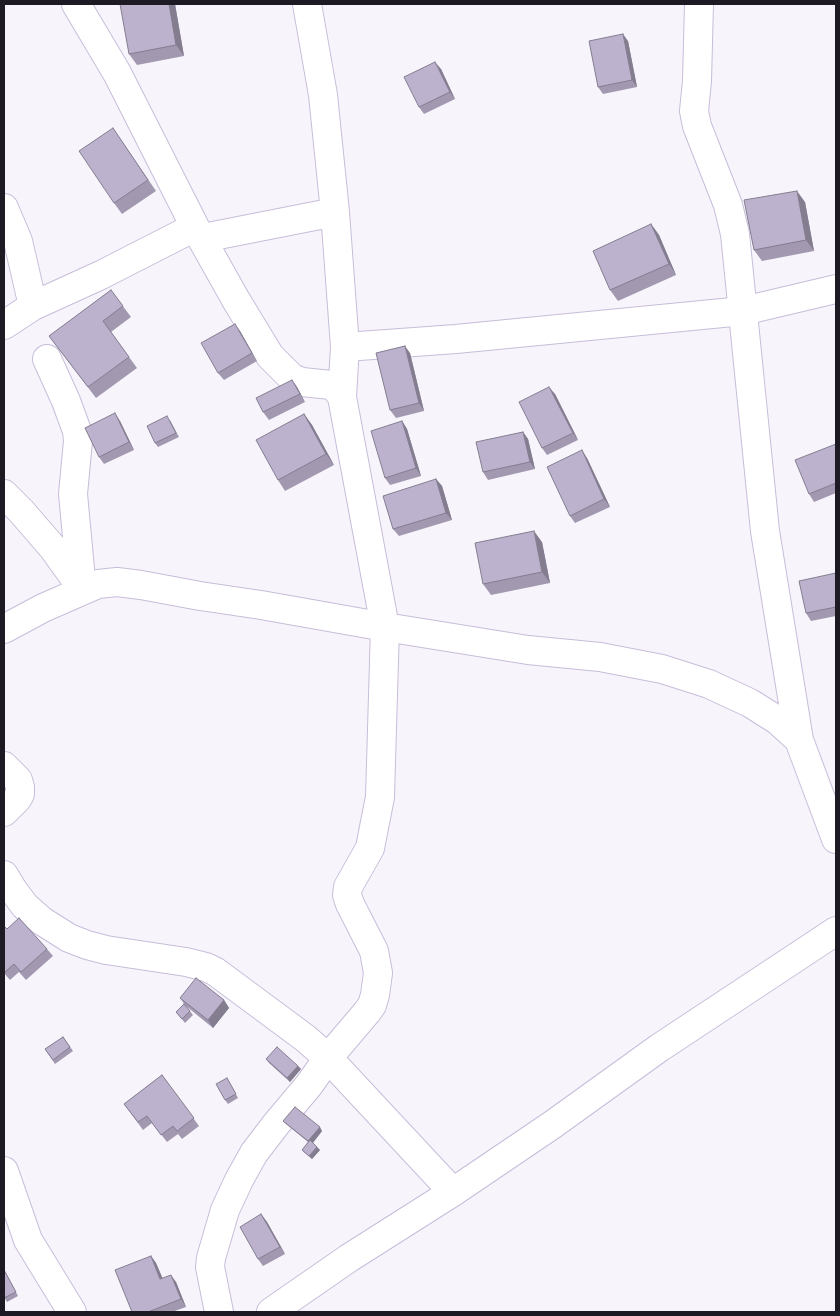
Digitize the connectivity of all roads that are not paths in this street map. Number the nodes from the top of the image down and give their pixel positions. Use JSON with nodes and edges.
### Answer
{"nodes":[{"id":1,"x":76,"y":4,"type":"edge"},
{"id":2,"x":306,"y":4,"type":"edge"},
{"id":3,"x":699,"y":4,"type":"edge"},
{"id":4,"x":4,"y":208,"type":"edge"},
{"id":5,"x":335,"y":212,"type":"junction"},
{"id":6,"x":199,"y":232,"type":"junction"},
{"id":7,"x":836,"y":289,"type":"edge"},
{"id":8,"x":33,"y":306,"type":"junction"},
{"id":9,"x":744,"y":311,"type":"junction"},
{"id":10,"x":4,"y":324,"type":"edge"},
{"id":11,"x":345,"y":347,"type":"junction"},
{"id":12,"x":46,"y":359,"type":"dead end"},
{"id":13,"x":342,"y":397,"type":"junction"},
{"id":14,"x":4,"y":494,"type":"edge"},
{"id":15,"x":82,"y":590,"type":"junction"},
{"id":16,"x":384,"y":627,"type":"junction"},
{"id":17,"x":4,"y":629,"type":"edge"},
{"id":18,"x":799,"y":740,"type":"junction"},
{"id":19,"x":4,"y":766,"type":"edge"},
{"id":20,"x":4,"y":812,"type":"edge"},
{"id":21,"x":836,"y":838,"type":"edge"},
{"id":22,"x":4,"y":874,"type":"edge"},
{"id":23,"x":836,"y":931,"type":"edge"},
{"id":24,"x":328,"y":1058,"type":"junction"},
{"id":25,"x":4,"y":1171,"type":"edge"},
{"id":26,"x":453,"y":1192,"type":"junction"},
{"id":27,"x":72,"y":1312,"type":"edge"},
{"id":28,"x":219,"y":1312,"type":"edge"},
{"id":29,"x":271,"y":1312,"type":"edge"}],
"edges":[{"from":1,"to":6,"type":"street"},
{"from":2,"to":5,"type":"street"},
{"from":3,"to":9,"type":"street"},
{"from":4,"to":8,"type":"street"},
{"from":5,"to":6,"type":"street"},
{"from":5,"to":11,"type":"street"},
{"from":6,"to":8,"type":"street"},
{"from":6,"to":13,"type":"street"},
{"from":7,"to":9,"type":"street"},
{"from":8,"to":10,"type":"street"},
{"from":9,"to":11,"type":"street"},
{"from":9,"to":18,"type":"street"},
{"from":11,"to":13,"type":"street"},
{"from":12,"to":15,"type":"street"},
{"from":13,"to":16,"type":"street"},
{"from":14,"to":15,"type":"street"},
{"from":15,"to":16,"type":"street"},
{"from":15,"to":17,"type":"street"},
{"from":16,"to":18,"type":"street"},
{"from":16,"to":24,"type":"street"},
{"from":18,"to":21,"type":"street"},
{"from":19,"to":20,"type":"street"},
{"from":22,"to":24,"type":"street"},
{"from":23,"to":26,"type":"street"},
{"from":24,"to":26,"type":"street"},
{"from":24,"to":28,"type":"street"},
{"from":25,"to":27,"type":"street"},
{"from":26,"to":29,"type":"street"}]}
